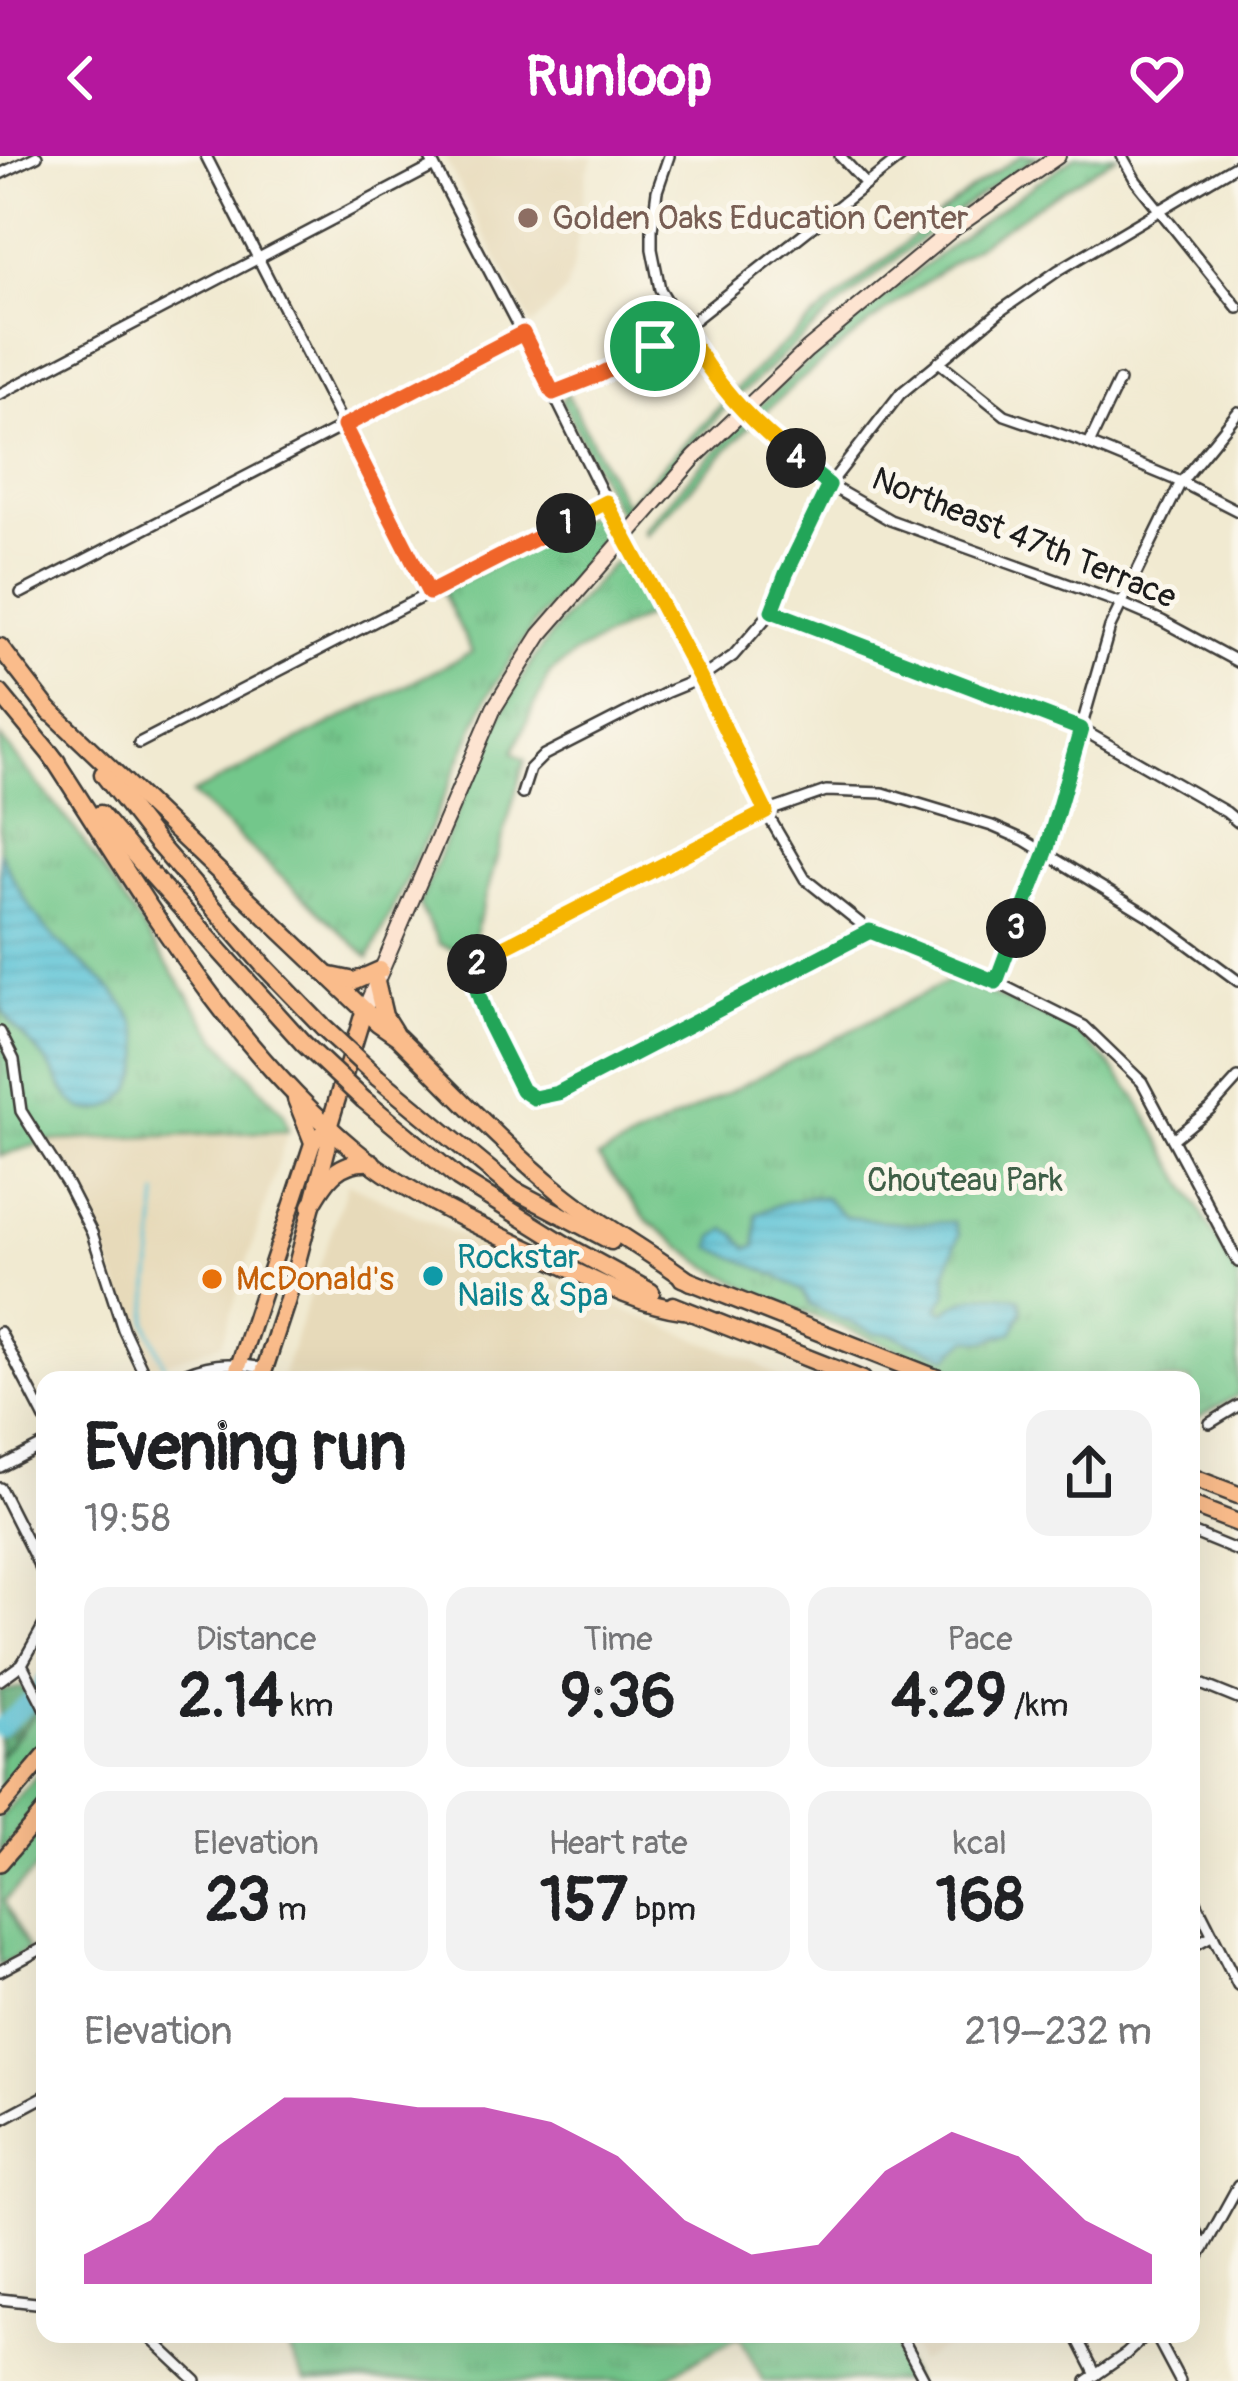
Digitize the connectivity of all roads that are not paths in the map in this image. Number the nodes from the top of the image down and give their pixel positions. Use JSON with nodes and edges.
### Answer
{"nodes":[{"id":1,"x":37,"y":156,"type":"edge"},
{"id":2,"x":206,"y":156,"type":"edge"},
{"id":3,"x":669,"y":156,"type":"edge"},
{"id":4,"x":840,"y":156,"type":"edge"},
{"id":5,"x":902,"y":156,"type":"edge"},
{"id":6,"x":1058,"y":156,"type":"edge"},
{"id":7,"x":1122,"y":156,"type":"edge"},
{"id":8,"x":432,"y":161,"type":"edge"},
{"id":9,"x":1238,"y":164,"type":"edge"},
{"id":10,"x":0,"y":174,"type":"edge"},
{"id":11,"x":866,"y":184,"type":"junction"},
{"id":12,"x":1160,"y":209,"type":"junction"},
{"id":13,"x":259,"y":259,"type":"junction"},
{"id":14,"x":1238,"y":308,"type":"edge"},
{"id":15,"x":684,"y":328,"type":"junction"},
{"id":16,"x":523,"y":333,"type":"junction"},
{"id":17,"x":940,"y":363,"type":"junction"},
{"id":18,"x":1119,"y":381,"type":"dead end"},
{"id":19,"x":553,"y":393,"type":"junction"},
{"id":20,"x":0,"y":394,"type":"edge"},
{"id":21,"x":741,"y":410,"type":"junction"},
{"id":22,"x":1238,"y":412,"type":"edge"},
{"id":23,"x":344,"y":426,"type":"junction"},
{"id":24,"x":1089,"y":444,"type":"junction"},
{"id":25,"x":1181,"y":482,"type":"junction"},
{"id":26,"x":829,"y":485,"type":"junction"},
{"id":27,"x":606,"y":502,"type":"junction"},
{"id":28,"x":1238,"y":511,"type":"edge"},
{"id":29,"x":624,"y":537,"type":"junction"},
{"id":30,"x":21,"y":592,"type":"dead end"},
{"id":31,"x":429,"y":593,"type":"junction"},
{"id":32,"x":1120,"y":603,"type":"junction"},
{"id":33,"x":772,"y":611,"type":"junction"},
{"id":34,"x":0,"y":647,"type":"edge"},
{"id":35,"x":1238,"y":662,"type":"edge"},
{"id":36,"x":700,"y":678,"type":"junction"},
{"id":37,"x":0,"y":693,"type":"edge"},
{"id":38,"x":46,"y":707,"type":"junction"},
{"id":39,"x":1081,"y":729,"type":"junction"},
{"id":40,"x":139,"y":743,"type":"dead end"},
{"id":41,"x":50,"y":753,"type":"junction"},
{"id":42,"x":522,"y":794,"type":"dead end"},
{"id":43,"x":766,"y":812,"type":"junction"},
{"id":44,"x":1238,"y":822,"type":"edge"},
{"id":45,"x":1046,"y":852,"type":"junction"},
{"id":46,"x":870,"y":931,"type":"junction"},
{"id":47,"x":326,"y":974,"type":"junction"},
{"id":48,"x":378,"y":976,"type":"junction"},
{"id":49,"x":1238,"y":981,"type":"edge"},
{"id":50,"x":996,"y":982,"type":"junction"},
{"id":51,"x":364,"y":1011,"type":"junction"},
{"id":52,"x":0,"y":1031,"type":"edge"},
{"id":53,"x":398,"y":1037,"type":"junction"},
{"id":54,"x":1238,"y":1078,"type":"edge"},
{"id":55,"x":289,"y":1088,"type":"junction"},
{"id":56,"x":329,"y":1126,"type":"junction"},
{"id":57,"x":1173,"y":1139,"type":"junction"},
{"id":58,"x":313,"y":1142,"type":"junction"},
{"id":59,"x":371,"y":1162,"type":"junction"},
{"id":60,"x":311,"y":1206,"type":"junction"},
{"id":61,"x":1238,"y":1262,"type":"edge"},
{"id":62,"x":690,"y":1282,"type":"junction"},
{"id":63,"x":683,"y":1310,"type":"junction"},
{"id":64,"x":0,"y":1332,"type":"edge"},
{"id":65,"x":242,"y":1363,"type":"junction"},
{"id":66,"x":143,"y":1371,"type":"edge"},
{"id":67,"x":189,"y":1371,"type":"edge"},
{"id":68,"x":238,"y":1371,"type":"edge"},
{"id":69,"x":257,"y":1371,"type":"edge"},
{"id":70,"x":264,"y":1371,"type":"edge"},
{"id":71,"x":840,"y":1371,"type":"edge"},
{"id":72,"x":918,"y":1371,"type":"edge"},
{"id":73,"x":36,"y":1402,"type":"edge"},
{"id":74,"x":1238,"y":1406,"type":"edge"},
{"id":75,"x":1210,"y":1423,"type":"dead end"},
{"id":76,"x":36,"y":1449,"type":"edge"},
{"id":77,"x":0,"y":1467,"type":"edge"},
{"id":78,"x":1200,"y":1480,"type":"edge"},
{"id":79,"x":0,"y":1488,"type":"edge"},
{"id":80,"x":1238,"y":1495,"type":"edge"},
{"id":81,"x":1200,"y":1508,"type":"edge"},
{"id":82,"x":1238,"y":1523,"type":"edge"},
{"id":83,"x":1200,"y":1535,"type":"edge"},
{"id":84,"x":1238,"y":1551,"type":"edge"},
{"id":85,"x":36,"y":1558,"type":"edge"},
{"id":86,"x":36,"y":1638,"type":"edge"},
{"id":87,"x":22,"y":1664,"type":"junction"},
{"id":88,"x":0,"y":1680,"type":"edge"},
{"id":89,"x":1200,"y":1684,"type":"edge"},
{"id":90,"x":36,"y":1691,"type":"edge"},
{"id":91,"x":1238,"y":1699,"type":"edge"},
{"id":92,"x":36,"y":1767,"type":"edge"},
{"id":93,"x":0,"y":1809,"type":"edge"},
{"id":94,"x":36,"y":1821,"type":"edge"},
{"id":95,"x":0,"y":1863,"type":"edge"},
{"id":96,"x":1200,"y":1910,"type":"edge"},
{"id":97,"x":1213,"y":1935,"type":"junction"},
{"id":98,"x":1200,"y":1942,"type":"edge"},
{"id":99,"x":36,"y":1952,"type":"edge"},
{"id":100,"x":0,"y":1971,"type":"edge"},
{"id":101,"x":1238,"y":1985,"type":"edge"},
{"id":102,"x":36,"y":2101,"type":"edge"},
{"id":103,"x":0,"y":2120,"type":"edge"},
{"id":104,"x":1238,"y":2186,"type":"edge"},
{"id":105,"x":1200,"y":2240,"type":"edge"},
{"id":106,"x":1204,"y":2248,"type":"junction"},
{"id":107,"x":1200,"y":2255,"type":"edge"},
{"id":108,"x":0,"y":2299,"type":"edge"},
{"id":109,"x":36,"y":2301,"type":"edge"},
{"id":110,"x":156,"y":2343,"type":"edge"},
{"id":111,"x":905,"y":2343,"type":"edge"},
{"id":112,"x":1078,"y":2343,"type":"edge"},
{"id":113,"x":1139,"y":2343,"type":"edge"},
{"id":114,"x":1157,"y":2343,"type":"edge"},
{"id":115,"x":1091,"y":2378,"type":"edge"},
{"id":116,"x":196,"y":2381,"type":"edge"},
{"id":117,"x":925,"y":2381,"type":"edge"},
{"id":118,"x":1180,"y":2381,"type":"edge"}],
"edges":[{"from":1,"to":10,"type":"street"},
{"from":2,"to":13,"type":"street"},
{"from":3,"to":15,"type":"street","name":"Northeast 47th Terrace"},
{"from":4,"to":11,"type":"street"},
{"from":5,"to":11,"type":"street"},
{"from":6,"to":21,"type":"main road"},
{"from":7,"to":12,"type":"street"},
{"from":8,"to":13,"type":"street"},
{"from":8,"to":16,"type":"street"},
{"from":9,"to":12,"type":"street"},
{"from":11,"to":15,"type":"street"},
{"from":12,"to":14,"type":"street"},
{"from":12,"to":17,"type":"street"},
{"from":13,"to":20,"type":"street"},
{"from":13,"to":23,"type":"street"},
{"from":15,"to":19,"type":"street"},
{"from":15,"to":21,"type":"street","name":"Northeast 47th Terrace"},
{"from":16,"to":19,"type":"street"},
{"from":16,"to":23,"type":"street"},
{"from":17,"to":24,"type":"street"},
{"from":17,"to":26,"type":"street"},
{"from":18,"to":24,"type":"street"},
{"from":19,"to":27,"type":"street"},
{"from":21,"to":26,"type":"street","name":"Northeast 47th Terrace"},
{"from":21,"to":29,"type":"main road"},
{"from":22,"to":25,"type":"street"},
{"from":23,"to":30,"type":"street"},
{"from":23,"to":31,"type":"street"},
{"from":24,"to":25,"type":"street"},
{"from":25,"to":28,"type":"street"},
{"from":25,"to":32,"type":"street"},
{"from":26,"to":32,"type":"street","name":"Northeast 47th Terrace"},
{"from":26,"to":33,"type":"street"},
{"from":27,"to":29,"type":"street"},
{"from":27,"to":31,"type":"street"},
{"from":29,"to":36,"type":"street"},
{"from":29,"to":48,"type":"main road"},
{"from":31,"to":40,"type":"street"},
{"from":32,"to":35,"type":"street","name":"Northeast 47th Terrace"},
{"from":32,"to":39,"type":"street"},
{"from":33,"to":36,"type":"street"},
{"from":33,"to":39,"type":"street"},
{"from":34,"to":38,"type":"highway"},
{"from":36,"to":42,"type":"street"},
{"from":36,"to":43,"type":"street"},
{"from":37,"to":41,"type":"highway"},
{"from":38,"to":47,"type":"highway"},
{"from":38,"to":62,"type":"highway","bridge":true},
{"from":39,"to":44,"type":"street"},
{"from":39,"to":45,"type":"street"},
{"from":41,"to":55,"type":"highway"},
{"from":41,"to":63,"type":"highway","bridge":true},
{"from":43,"to":45,"type":"street"},
{"from":43,"to":46,"type":"street"},
{"from":43,"to":46,"type":"street"},
{"from":45,"to":49,"type":"street"},
{"from":45,"to":50,"type":"street"},
{"from":46,"to":50,"type":"street"},
{"from":47,"to":48,"type":"highway"},
{"from":47,"to":51,"type":"highway"},
{"from":48,"to":51,"type":"main road"},
{"from":48,"to":53,"type":"highway"},
{"from":50,"to":57,"type":"street"},
{"from":51,"to":53,"type":"highway"},
{"from":51,"to":56,"type":"main road"},
{"from":52,"to":66,"type":"street"},
{"from":53,"to":62,"type":"highway"},
{"from":54,"to":57,"type":"street"},
{"from":55,"to":56,"type":"highway"},
{"from":55,"to":58,"type":"highway"},
{"from":56,"to":58,"type":"main road"},
{"from":56,"to":59,"type":"highway"},
{"from":56,"to":60,"type":"main road"},
{"from":57,"to":61,"type":"street"},
{"from":58,"to":65,"type":"main road"},
{"from":59,"to":60,"type":"highway"},
{"from":59,"to":63,"type":"highway"},
{"from":60,"to":70,"type":"main road"},
{"from":62,"to":72,"type":"highway"},
{"from":63,"to":71,"type":"highway"},
{"from":64,"to":73,"type":"street"},
{"from":65,"to":67,"type":"street"},
{"from":65,"to":68,"type":"main road"},
{"from":65,"to":69,"type":"street"},
{"from":74,"to":75,"type":"street"},
{"from":76,"to":77,"type":"street"},
{"from":78,"to":80,"type":"highway"},
{"from":79,"to":85,"type":"street"},
{"from":81,"to":82,"type":"highway"},
{"from":83,"to":84,"type":"street"},
{"from":86,"to":87,"type":"street"},
{"from":87,"to":88,"type":"street"},
{"from":87,"to":90,"type":"street"},
{"from":89,"to":91,"type":"street"},
{"from":92,"to":93,"type":"main road"},
{"from":94,"to":95,"type":"main road"},
{"from":96,"to":97,"type":"street"},
{"from":97,"to":98,"type":"street"},
{"from":97,"to":101,"type":"street"},
{"from":99,"to":100,"type":"street"},
{"from":102,"to":103,"type":"street"},
{"from":104,"to":106,"type":"street"},
{"from":105,"to":106,"type":"street"},
{"from":106,"to":107,"type":"street"},
{"from":108,"to":109,"type":"street"},
{"from":110,"to":116,"type":"street"},
{"from":111,"to":117,"type":"street"},
{"from":112,"to":115,"type":"street"},
{"from":113,"to":115,"type":"street"},
{"from":114,"to":118,"type":"street"}]}
